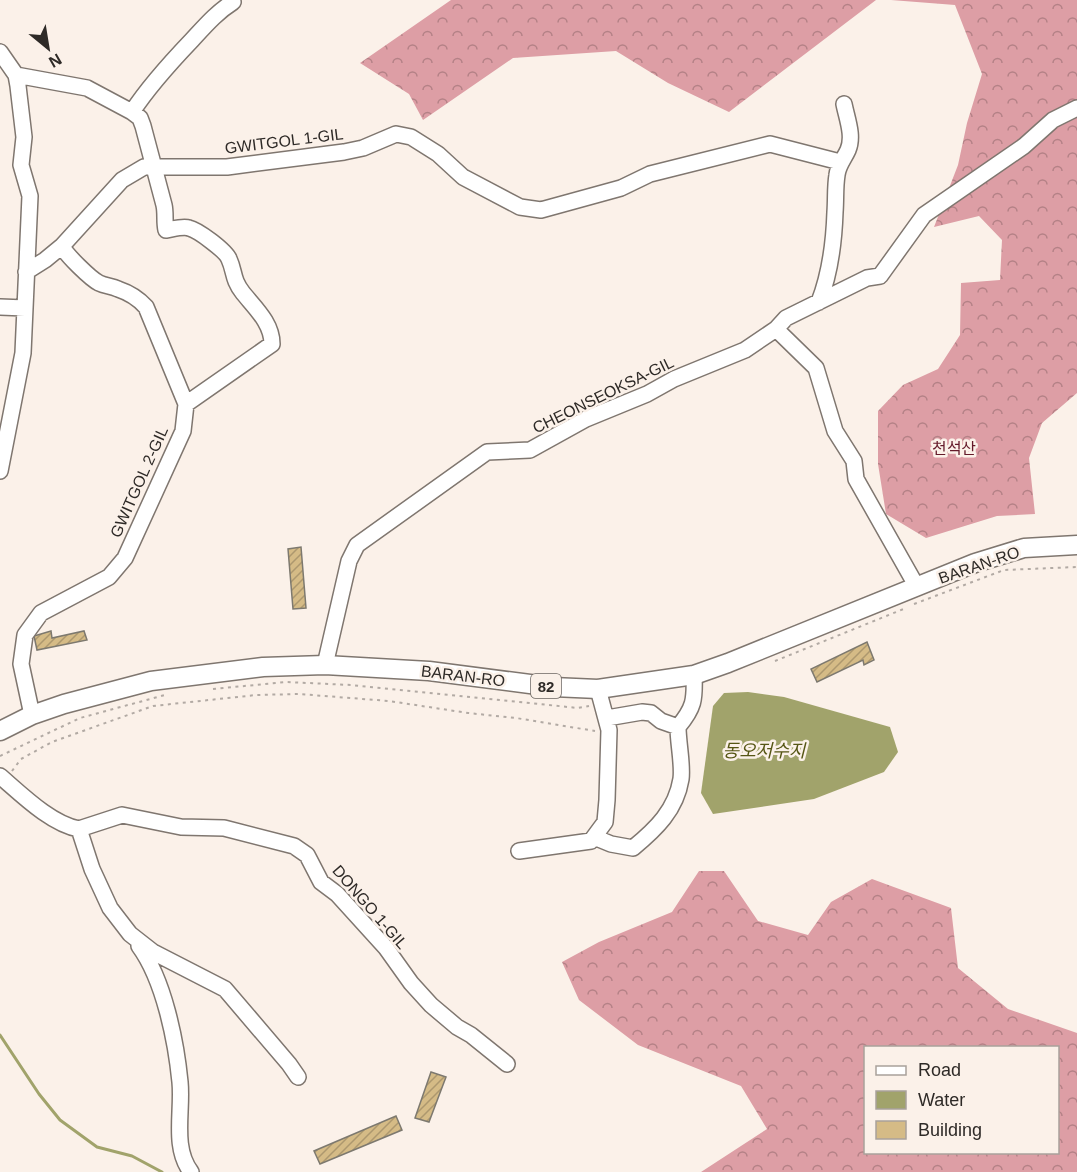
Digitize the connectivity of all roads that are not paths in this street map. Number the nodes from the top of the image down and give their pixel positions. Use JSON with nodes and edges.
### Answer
{"nodes":[{"id":1,"x":225,"y":3,"type":"edge"},
{"id":2,"x":0,"y":52,"type":"edge"},
{"id":3,"x":16,"y":75,"type":"junction"},
{"id":4,"x":844,"y":105,"type":"dead end"},
{"id":5,"x":1077,"y":108,"type":"edge"},
{"id":6,"x":132,"y":112,"type":"junction"},
{"id":7,"x":840,"y":162,"type":"junction"},
{"id":8,"x":153,"y":167,"type":"junction"},
{"id":9,"x":62,"y":246,"type":"junction"},
{"id":10,"x":26,"y":272,"type":"junction"},
{"id":11,"x":819,"y":302,"type":"junction"},
{"id":12,"x":0,"y":307,"type":"edge"},
{"id":13,"x":25,"y":308,"type":"junction"},
{"id":14,"x":776,"y":329,"type":"junction"},
{"id":15,"x":186,"y":404,"type":"junction"},
{"id":16,"x":0,"y":471,"type":"edge"},
{"id":17,"x":1077,"y":545,"type":"edge"},
{"id":18,"x":917,"y":587,"type":"junction"},
{"id":19,"x":326,"y":664,"type":"junction"},
{"id":20,"x":694,"y":675,"type":"junction"},
{"id":21,"x":598,"y":689,"type":"junction"},
{"id":22,"x":32,"y":715,"type":"junction"},
{"id":23,"x":608,"y":724,"type":"junction"},
{"id":24,"x":678,"y":727,"type":"junction"},
{"id":25,"x":0,"y":731,"type":"edge"},
{"id":26,"x":3,"y":779,"type":"edge"},
{"id":27,"x":79,"y":829,"type":"junction"},
{"id":28,"x":594,"y":837,"type":"junction"},
{"id":29,"x":519,"y":851,"type":"dead end"},
{"id":30,"x":130,"y":934,"type":"junction"},
{"id":31,"x":507,"y":1064,"type":"dead end"},
{"id":32,"x":298,"y":1077,"type":"dead end"},
{"id":33,"x":187,"y":1171,"type":"edge"}],
"edges":[{"from":1,"to":6,"type":"street"},
{"from":2,"to":3,"type":"street"},
{"from":3,"to":6,"type":"street"},
{"from":3,"to":10,"type":"street"},
{"from":4,"to":7,"type":"street"},
{"from":5,"to":11,"type":"street","name":"CHEONSEOKSA-GIL"},
{"from":6,"to":8,"type":"street"},
{"from":7,"to":8,"type":"street","name":"GWITGOL 1-GIL"},
{"from":7,"to":11,"type":"street"},
{"from":8,"to":9,"type":"street","name":"GWITGOL 1-GIL"},
{"from":8,"to":15,"type":"street"},
{"from":9,"to":10,"type":"street","name":"GWITGOL 1-GIL"},
{"from":9,"to":15,"type":"street"},
{"from":10,"to":13,"type":"street"},
{"from":11,"to":14,"type":"street","name":"CHEONSEOKSA-GIL"},
{"from":12,"to":13,"type":"street"},
{"from":13,"to":16,"type":"street"},
{"from":14,"to":18,"type":"street","name":"BARAN-RO"},
{"from":14,"to":19,"type":"street","name":"CHEONSEOKSA-GIL"},
{"from":15,"to":22,"type":"street","name":"GWITGOL 2-GIL"},
{"from":17,"to":18,"type":"main road","name":"BARAN-RO","number":"82"},
{"from":18,"to":20,"type":"main road","name":"BARAN-RO","number":"82"},
{"from":19,"to":21,"type":"main road","name":"BARAN-RO","number":"82"},
{"from":19,"to":22,"type":"main road","name":"BARAN-RO","number":"82"},
{"from":20,"to":21,"type":"main road","name":"BARAN-RO","number":"82"},
{"from":20,"to":24,"type":"street"},
{"from":21,"to":23,"type":"street"},
{"from":22,"to":25,"type":"main road","name":"BARAN-RO","number":"82"},
{"from":23,"to":24,"type":"street"},
{"from":23,"to":28,"type":"street"},
{"from":24,"to":28,"type":"street"},
{"from":26,"to":27,"type":"street"},
{"from":27,"to":30,"type":"street"},
{"from":27,"to":31,"type":"street","name":"DONGO 1-GIL"},
{"from":28,"to":29,"type":"street"},
{"from":30,"to":32,"type":"street"},
{"from":30,"to":33,"type":"street"}]}
